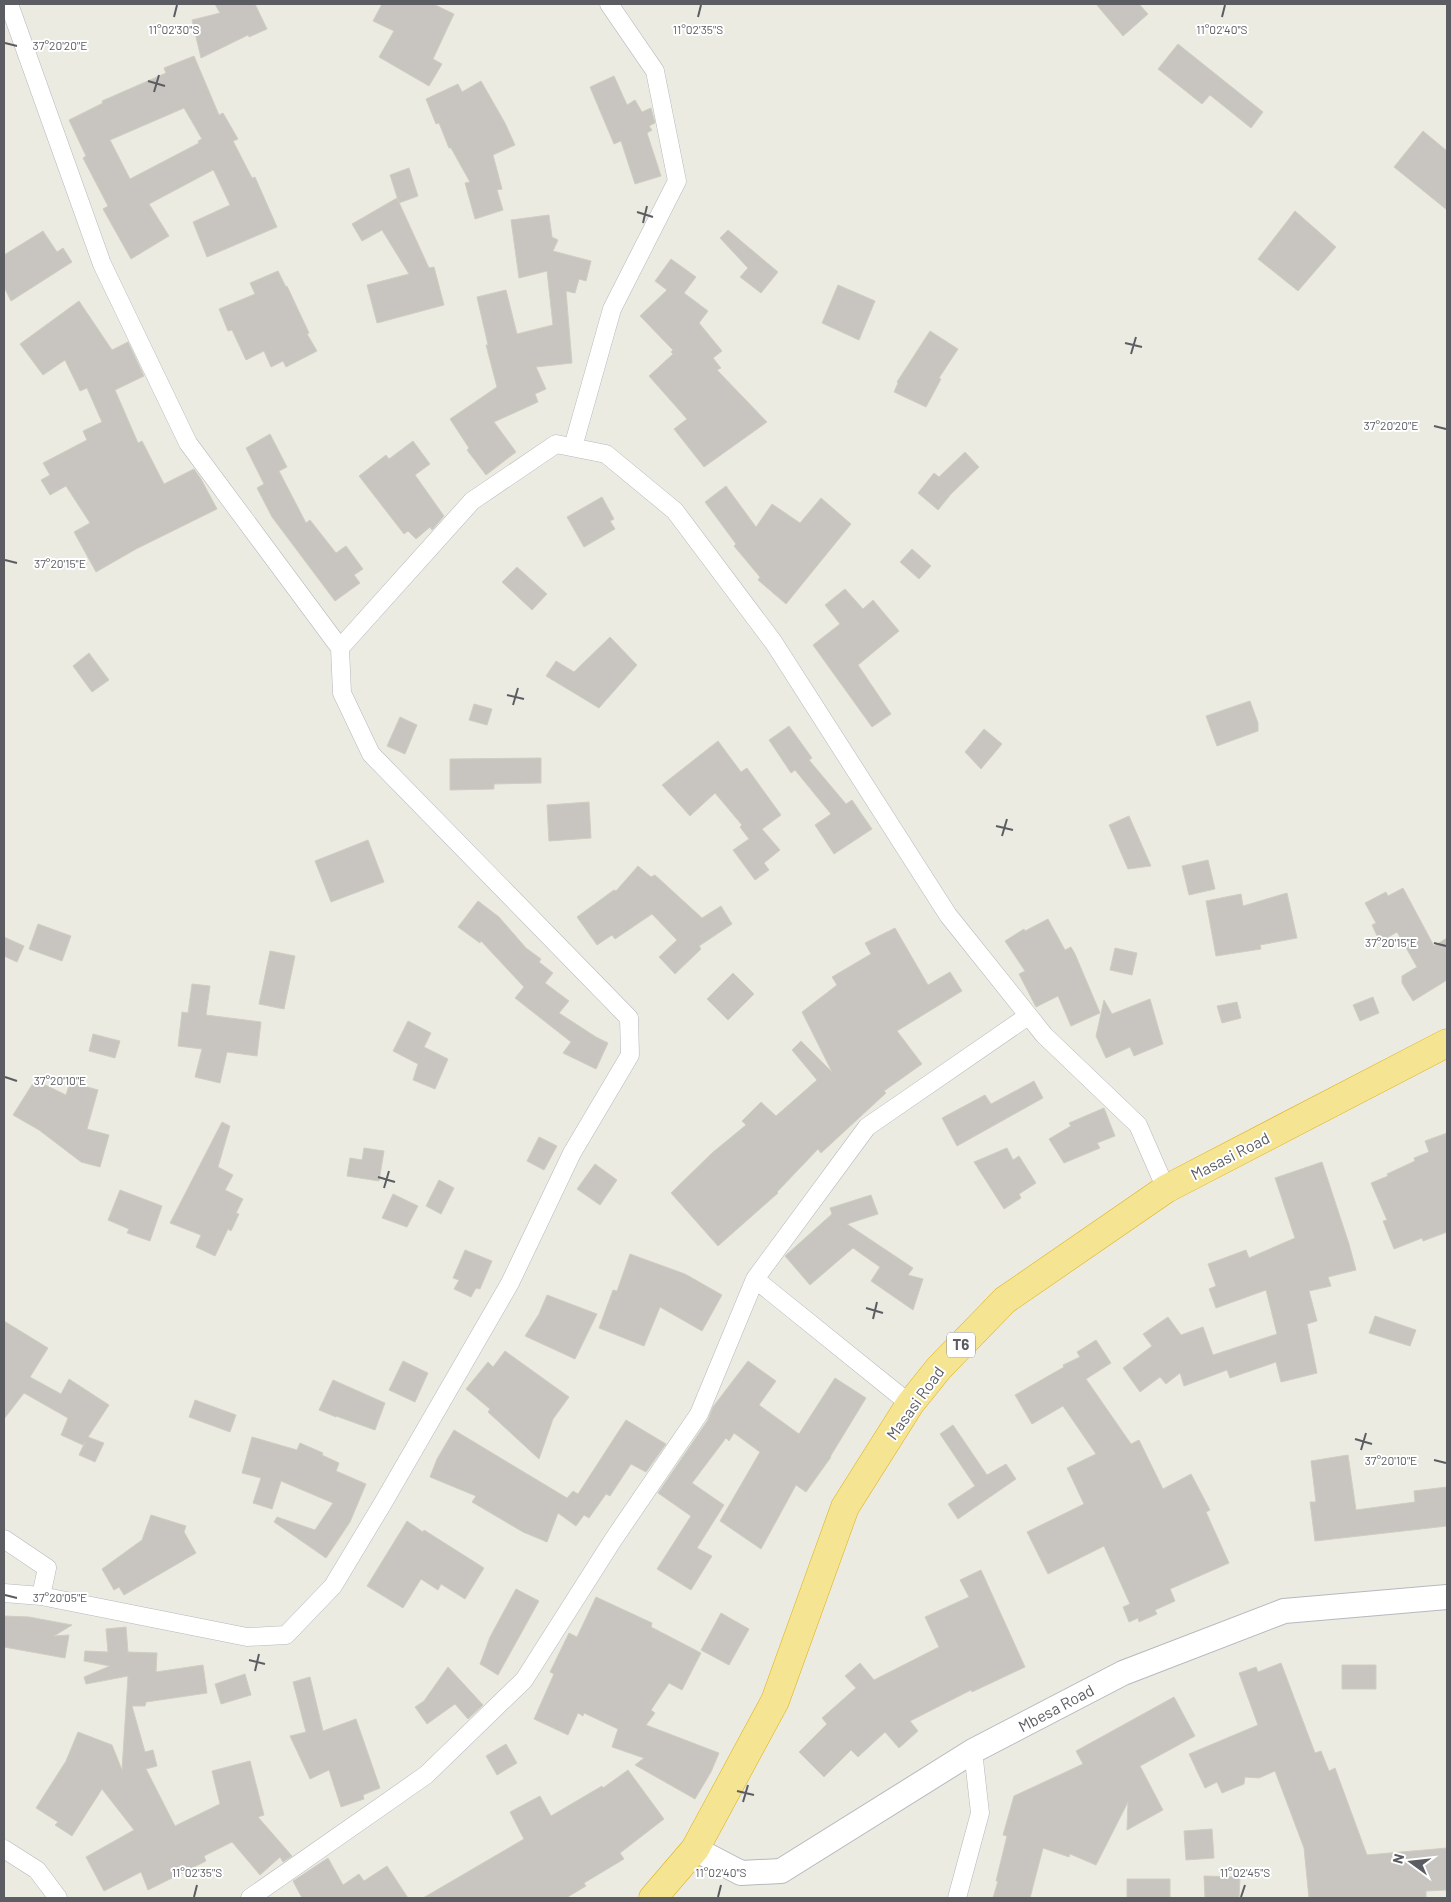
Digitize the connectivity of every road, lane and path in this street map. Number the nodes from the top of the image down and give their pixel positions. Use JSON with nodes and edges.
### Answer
{"nodes":[{"id":1,"x":9,"y":4,"type":"edge"},
{"id":2,"x":609,"y":4,"type":"edge"},
{"id":3,"x":573,"y":447,"type":"junction"},
{"id":4,"x":340,"y":648,"type":"junction"},
{"id":5,"x":1028,"y":1016,"type":"junction"},
{"id":6,"x":1447,"y":1043,"type":"edge"},
{"id":7,"x":1166,"y":1188,"type":"junction"},
{"id":8,"x":755,"y":1279,"type":"junction"},
{"id":9,"x":910,"y":1404,"type":"junction"},
{"id":10,"x":4,"y":1538,"type":"edge"},
{"id":11,"x":4,"y":1593,"type":"edge"},
{"id":12,"x":41,"y":1596,"type":"junction"},
{"id":13,"x":1447,"y":1597,"type":"edge"},
{"id":14,"x":973,"y":1751,"type":"junction"},
{"id":15,"x":4,"y":1849,"type":"edge"},
{"id":16,"x":695,"y":1849,"type":"junction"},
{"id":17,"x":58,"y":1898,"type":"edge"},
{"id":18,"x":250,"y":1898,"type":"edge"},
{"id":19,"x":653,"y":1898,"type":"edge"},
{"id":20,"x":957,"y":1898,"type":"edge"}],
"edges":[{"from":1,"to":4,"type":"street"},
{"from":2,"to":3,"type":"street"},
{"from":3,"to":4,"type":"street"},
{"from":3,"to":5,"type":"street"},
{"from":4,"to":12,"type":"street"},
{"from":5,"to":7,"type":"street"},
{"from":5,"to":8,"type":"street"},
{"from":6,"to":7,"type":"highway","name":"Masasi Road","number":"T6"},
{"from":7,"to":9,"type":"highway","name":"Masasi Road","number":"T6"},
{"from":8,"to":9,"type":"street"},
{"from":8,"to":18,"type":"street"},
{"from":9,"to":16,"type":"highway","name":"Masasi Road","number":"T6"},
{"from":10,"to":12,"type":"street"},
{"from":11,"to":12,"type":"street"},
{"from":13,"to":14,"type":"main road","name":"Mbesa Road"},
{"from":14,"to":16,"type":"main road","name":"Mbesa Road"},
{"from":14,"to":20,"type":"street"},
{"from":15,"to":17,"type":"street"},
{"from":16,"to":19,"type":"highway","number":"T6"}]}
